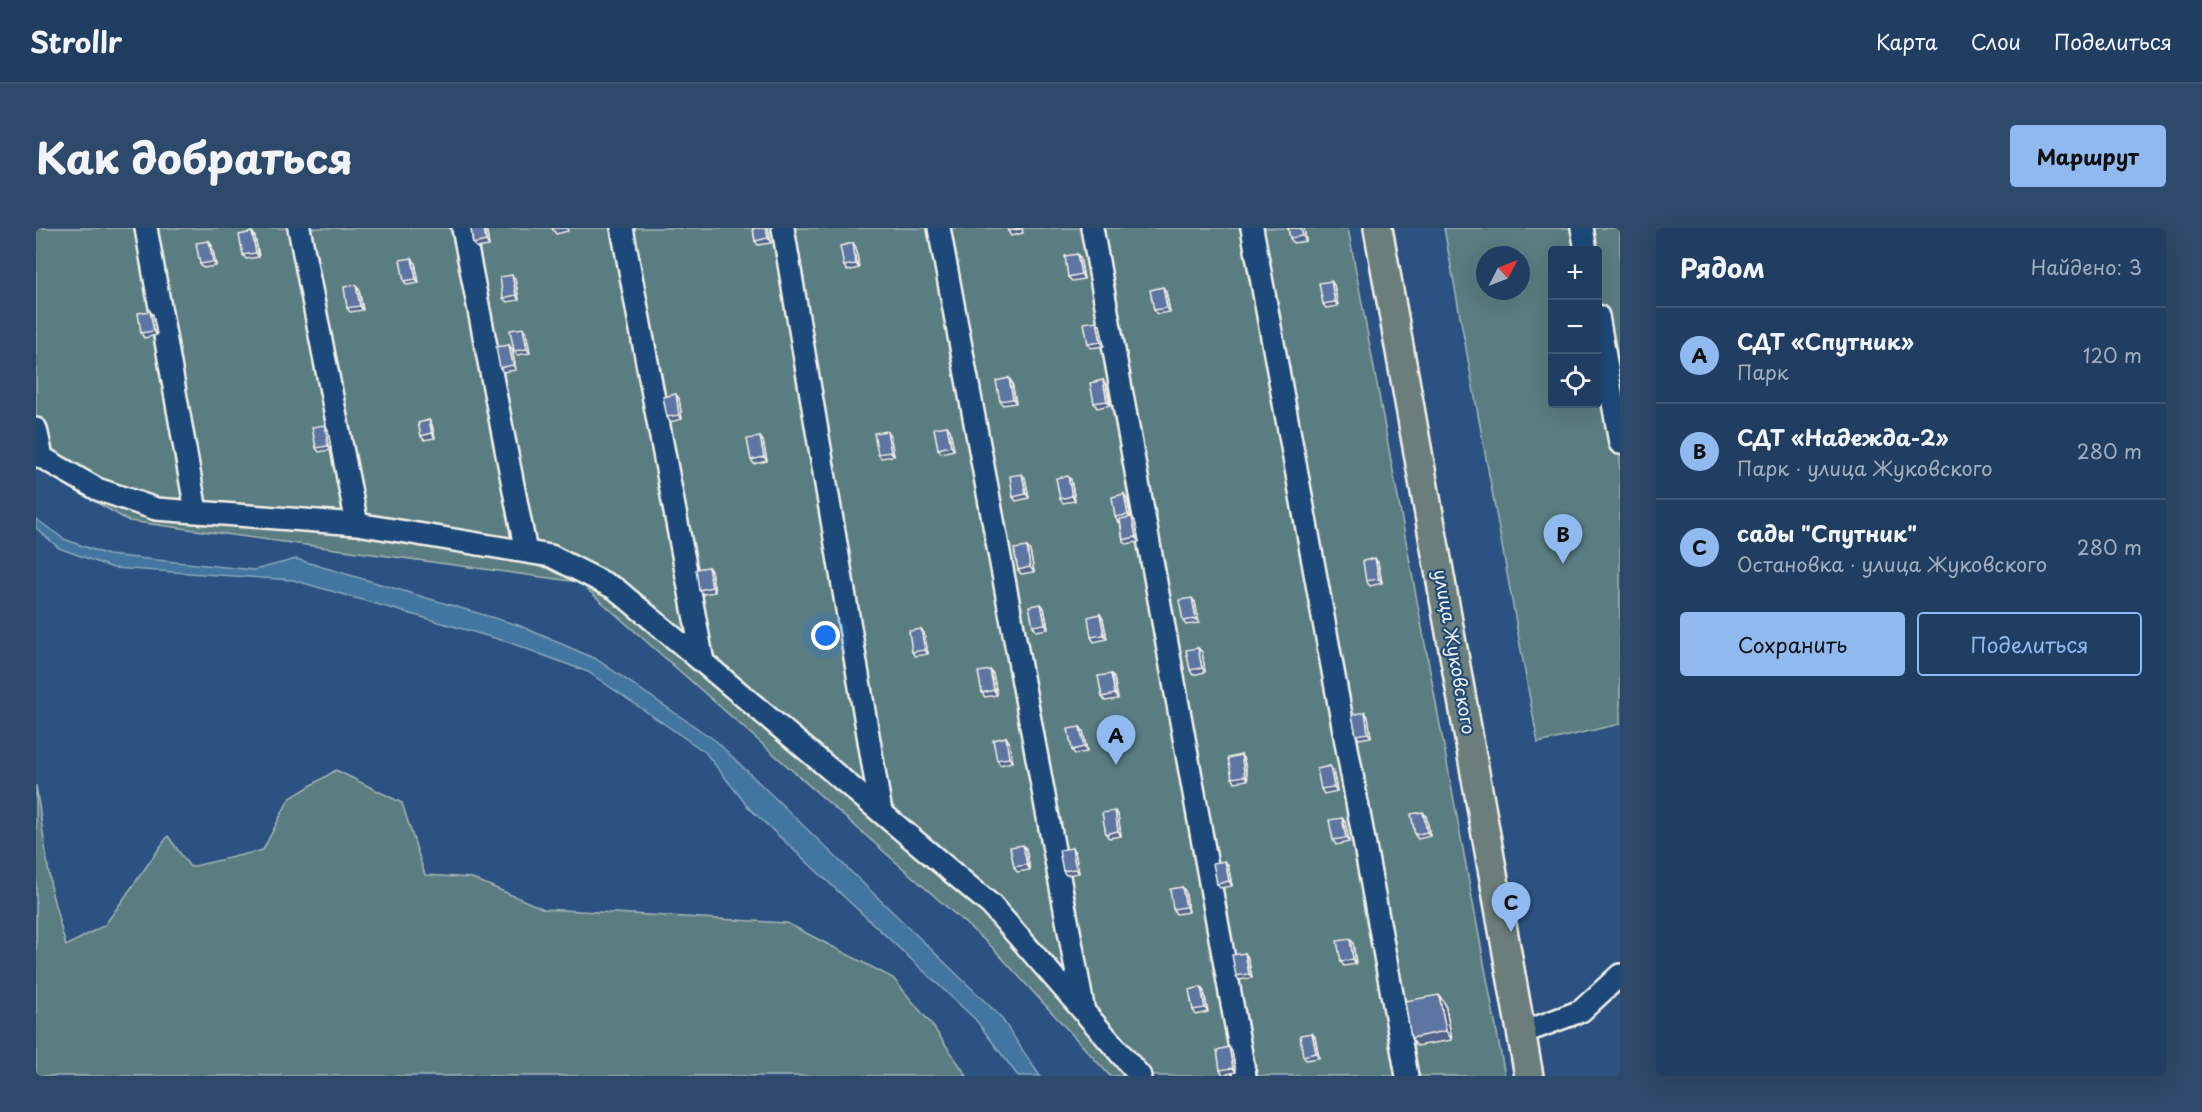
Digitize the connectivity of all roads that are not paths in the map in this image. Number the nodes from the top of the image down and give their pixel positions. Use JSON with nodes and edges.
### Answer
{"nodes":[{"id":1,"x":146,"y":228,"type":"edge"},
{"id":2,"x":299,"y":228,"type":"edge"},
{"id":3,"x":463,"y":228,"type":"edge"},
{"id":4,"x":622,"y":228,"type":"edge"},
{"id":5,"x":783,"y":228,"type":"edge"},
{"id":6,"x":939,"y":228,"type":"edge"},
{"id":7,"x":1092,"y":228,"type":"edge"},
{"id":8,"x":1252,"y":228,"type":"edge"},
{"id":9,"x":1378,"y":228,"type":"edge"},
{"id":10,"x":1582,"y":228,"type":"edge"},
{"id":11,"x":1585,"y":246,"type":"edge"},
{"id":12,"x":1602,"y":339,"type":"edge"},
{"id":13,"x":36,"y":429,"type":"edge"},
{"id":14,"x":1620,"y":443,"type":"edge"},
{"id":15,"x":39,"y":455,"type":"edge"},
{"id":16,"x":196,"y":511,"type":"junction"},
{"id":17,"x":357,"y":524,"type":"junction"},
{"id":18,"x":526,"y":552,"type":"junction"},
{"id":19,"x":703,"y":662,"type":"junction"},
{"id":20,"x":881,"y":812,"type":"junction"},
{"id":21,"x":1620,"y":975,"type":"edge"},
{"id":22,"x":1084,"y":1012,"type":"junction"},
{"id":23,"x":1522,"y":1034,"type":"junction"},
{"id":24,"x":1140,"y":1076,"type":"edge"},
{"id":25,"x":1245,"y":1076,"type":"edge"},
{"id":26,"x":1407,"y":1076,"type":"edge"},
{"id":27,"x":1529,"y":1076,"type":"edge"}],
"edges":[{"from":1,"to":16,"type":"street"},
{"from":2,"to":17,"type":"street"},
{"from":3,"to":18,"type":"street"},
{"from":4,"to":19,"type":"street"},
{"from":5,"to":20,"type":"street"},
{"from":6,"to":22,"type":"street"},
{"from":7,"to":25,"type":"street"},
{"from":8,"to":26,"type":"street"},
{"from":9,"to":23,"type":"main road","name":"улица Жуковского"},
{"from":10,"to":11,"type":"street"},
{"from":12,"to":14,"type":"street"},
{"from":13,"to":15,"type":"street"},
{"from":15,"to":16,"type":"street"},
{"from":16,"to":17,"type":"street"},
{"from":17,"to":18,"type":"street"},
{"from":18,"to":19,"type":"street"},
{"from":19,"to":20,"type":"street"},
{"from":20,"to":22,"type":"street"},
{"from":21,"to":23,"type":"street"},
{"from":22,"to":24,"type":"street"},
{"from":23,"to":27,"type":"main road","name":"улица Жуковского"}]}
